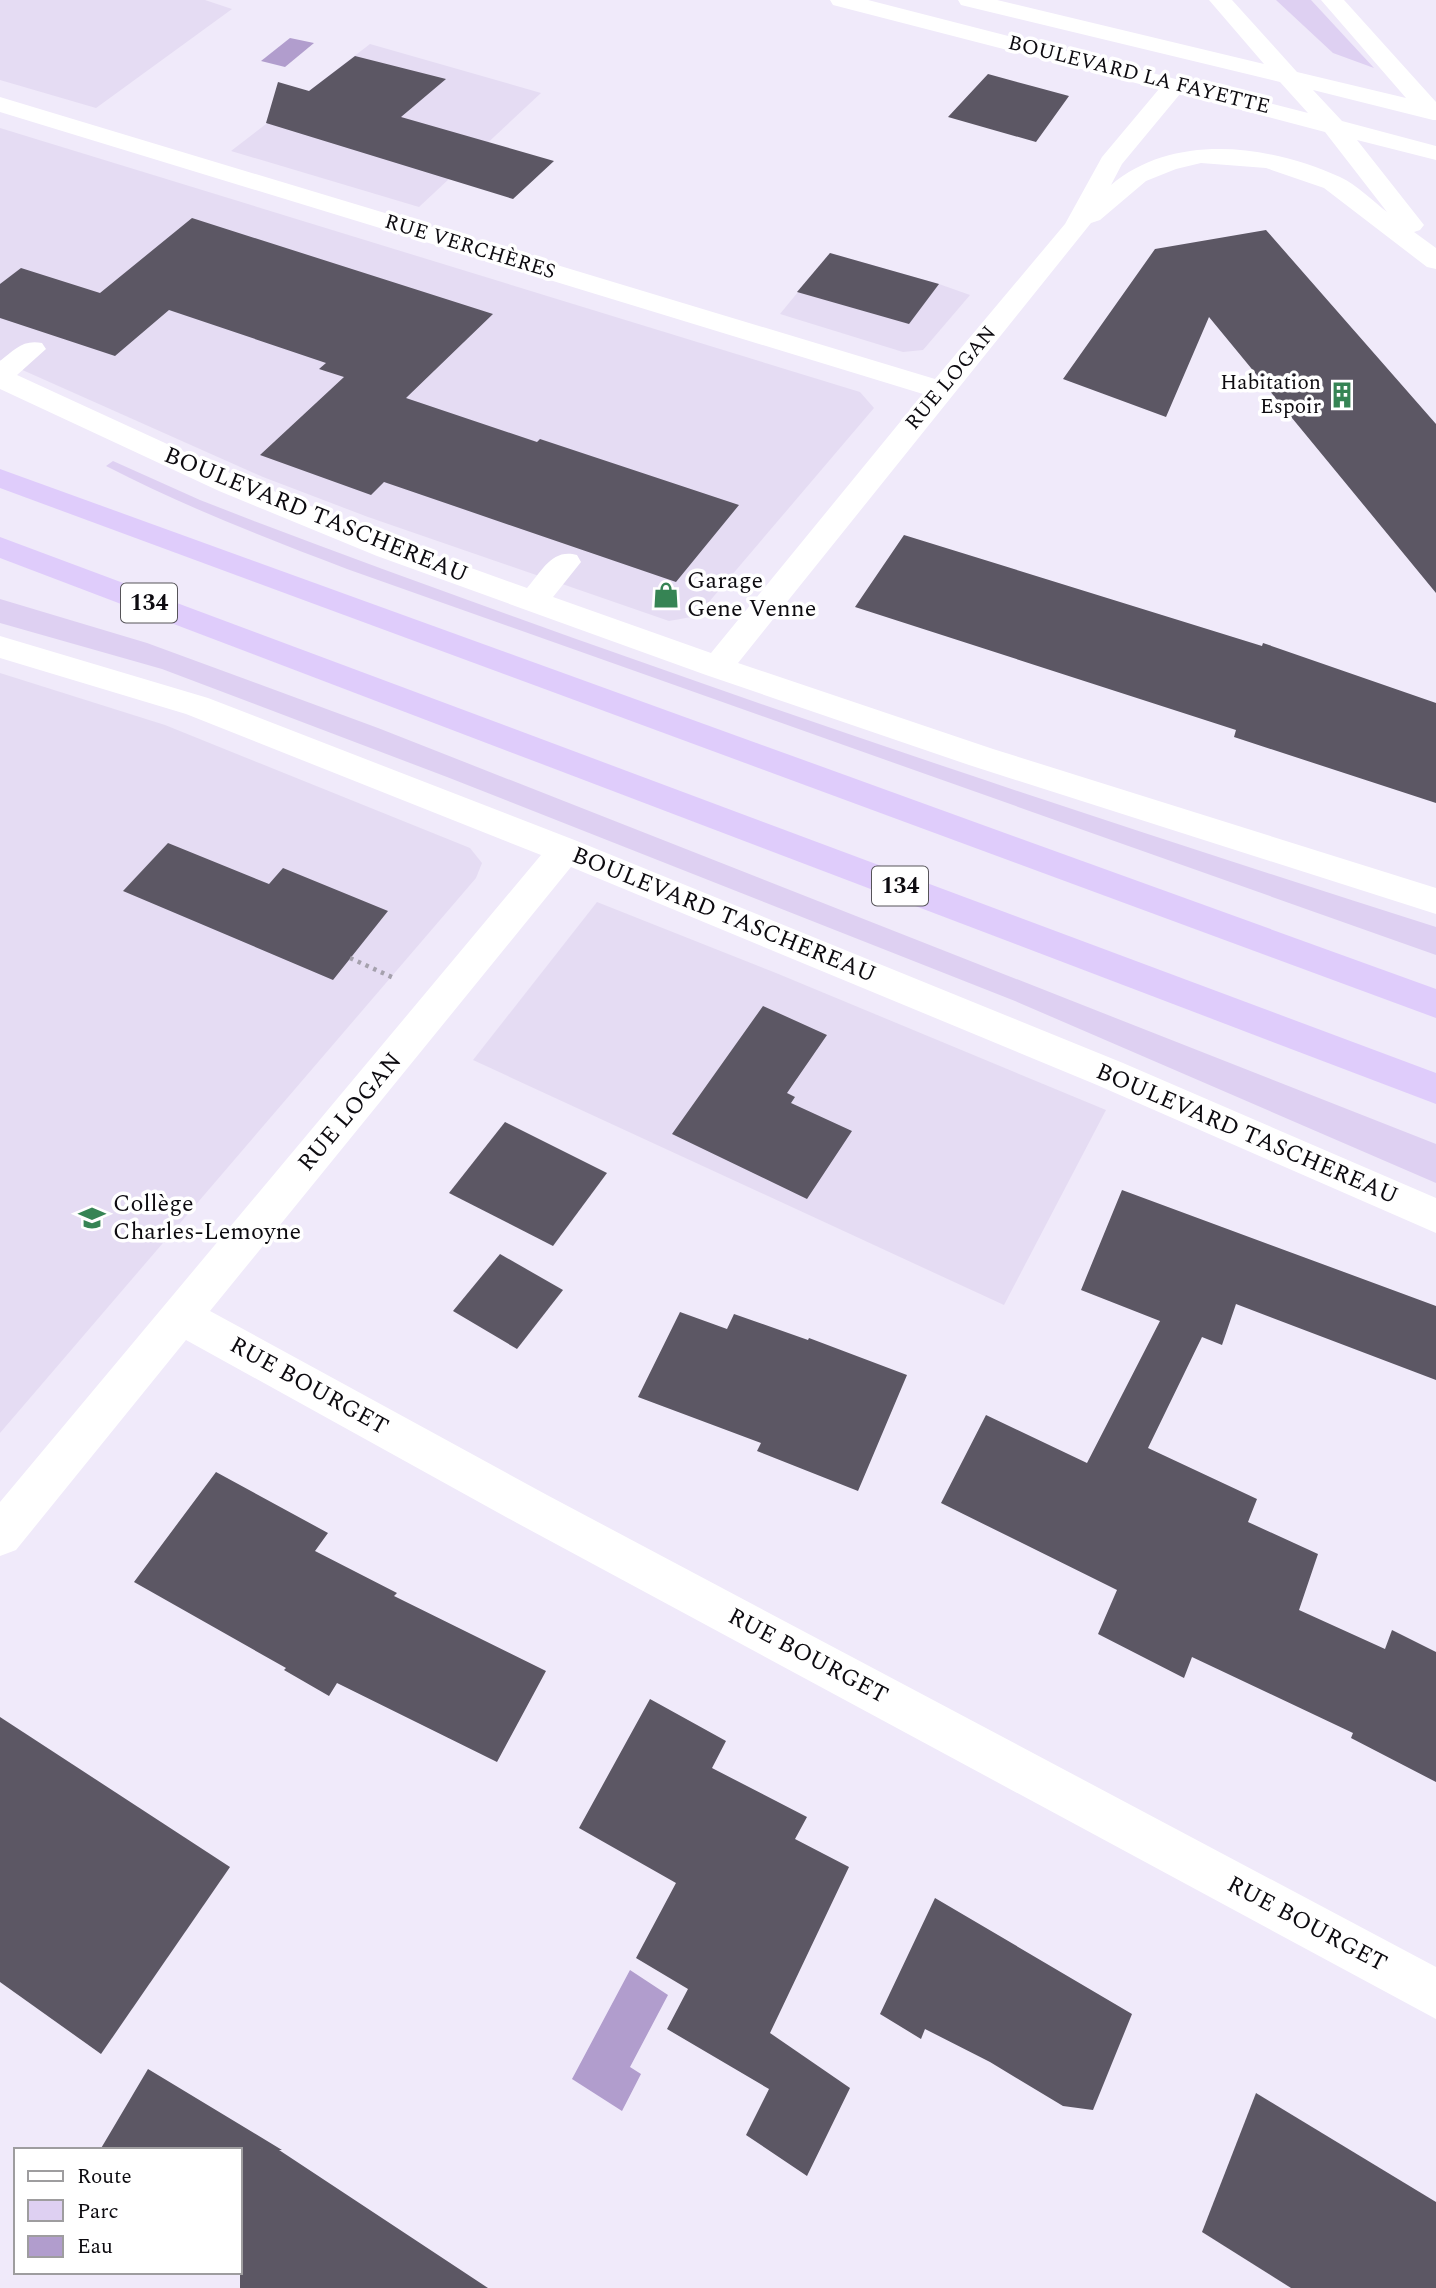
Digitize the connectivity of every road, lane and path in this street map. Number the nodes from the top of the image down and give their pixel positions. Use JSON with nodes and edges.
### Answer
{"nodes":[{"id":1,"x":841,"y":0,"type":"edge"},
{"id":2,"x":969,"y":0,"type":"edge"},
{"id":3,"x":1332,"y":0,"type":"edge"},
{"id":4,"x":1222,"y":3,"type":"edge"},
{"id":5,"x":1147,"y":43,"type":"junction"},
{"id":6,"x":1288,"y":74,"type":"junction"},
{"id":7,"x":1176,"y":84,"type":"junction"},
{"id":8,"x":0,"y":104,"type":"edge"},
{"id":9,"x":1435,"y":113,"type":"edge"},
{"id":10,"x":1332,"y":125,"type":"junction"},
{"id":11,"x":1436,"y":153,"type":"edge"},
{"id":12,"x":1076,"y":227,"type":"junction"},
{"id":13,"x":1436,"y":259,"type":"edge"},
{"id":14,"x":32,"y":349,"type":"dead end"},
{"id":15,"x":0,"y":376,"type":"edge"},
{"id":16,"x":940,"y":390,"type":"junction"},
{"id":17,"x":0,"y":478,"type":"edge"},
{"id":18,"x":0,"y":547,"type":"edge"},
{"id":19,"x":565,"y":562,"type":"dead end"},
{"id":20,"x":533,"y":601,"type":"junction"},
{"id":21,"x":0,"y":647,"type":"edge"},
{"id":22,"x":717,"y":667,"type":"junction"},
{"id":23,"x":565,"y":850,"type":"junction"},
{"id":24,"x":1436,"y":901,"type":"edge"},
{"id":25,"x":350,"y":958,"type":"dead end"},
{"id":26,"x":396,"y":979,"type":"dead end"},
{"id":27,"x":1436,"y":1004,"type":"edge"},
{"id":28,"x":1436,"y":1089,"type":"edge"},
{"id":29,"x":1436,"y":1216,"type":"edge"},
{"id":30,"x":181,"y":1316,"type":"junction"},
{"id":31,"x":0,"y":1535,"type":"edge"},
{"id":32,"x":1436,"y":1994,"type":"edge"}],
"edges":[{"from":1,"to":7,"type":"street","name":"BOULEVARD LA FAYETTE"},
{"from":2,"to":5,"type":"street","name":"BOULEVARD LA FAYETTE"},
{"from":3,"to":9,"type":"street"},
{"from":4,"to":5,"type":"street"},
{"from":4,"to":6,"type":"street"},
{"from":5,"to":6,"type":"street","name":"BOULEVARD LA FAYETTE"},
{"from":6,"to":9,"type":"street","name":"BOULEVARD LA FAYETTE"},
{"from":6,"to":10,"type":"street"},
{"from":7,"to":10,"type":"street","name":"BOULEVARD LA FAYETTE"},
{"from":7,"to":12,"type":"street","name":"RUE LOGAN"},
{"from":8,"to":16,"type":"street","name":"RUE VERCHÈRES"},
{"from":10,"to":11,"type":"street","name":"BOULEVARD LA FAYETTE"},
{"from":10,"to":13,"type":"street"},
{"from":12,"to":13,"type":"street"},
{"from":12,"to":16,"type":"street","name":"RUE LOGAN"},
{"from":14,"to":15,"type":"street"},
{"from":15,"to":20,"type":"street","name":"BOULEVARD TASCHEREAU"},
{"from":16,"to":22,"type":"street","name":"RUE LOGAN"},
{"from":17,"to":27,"type":"highway"},
{"from":18,"to":28,"type":"highway","number":"134"},
{"from":19,"to":20,"type":"street"},
{"from":20,"to":22,"type":"street","name":"BOULEVARD TASCHEREAU"},
{"from":21,"to":23,"type":"street","name":"BOULEVARD TASCHEREAU"},
{"from":22,"to":24,"type":"street","name":"BOULEVARD TASCHEREAU"},
{"from":23,"to":29,"type":"street","name":"BOULEVARD TASCHEREAU"},
{"from":23,"to":30,"type":"street","name":"RUE LOGAN"},
{"from":25,"to":26,"type":"path"},
{"from":30,"to":31,"type":"street","name":"RUE LOGAN"},
{"from":30,"to":32,"type":"street","name":"RUE BOURGET"}]}
